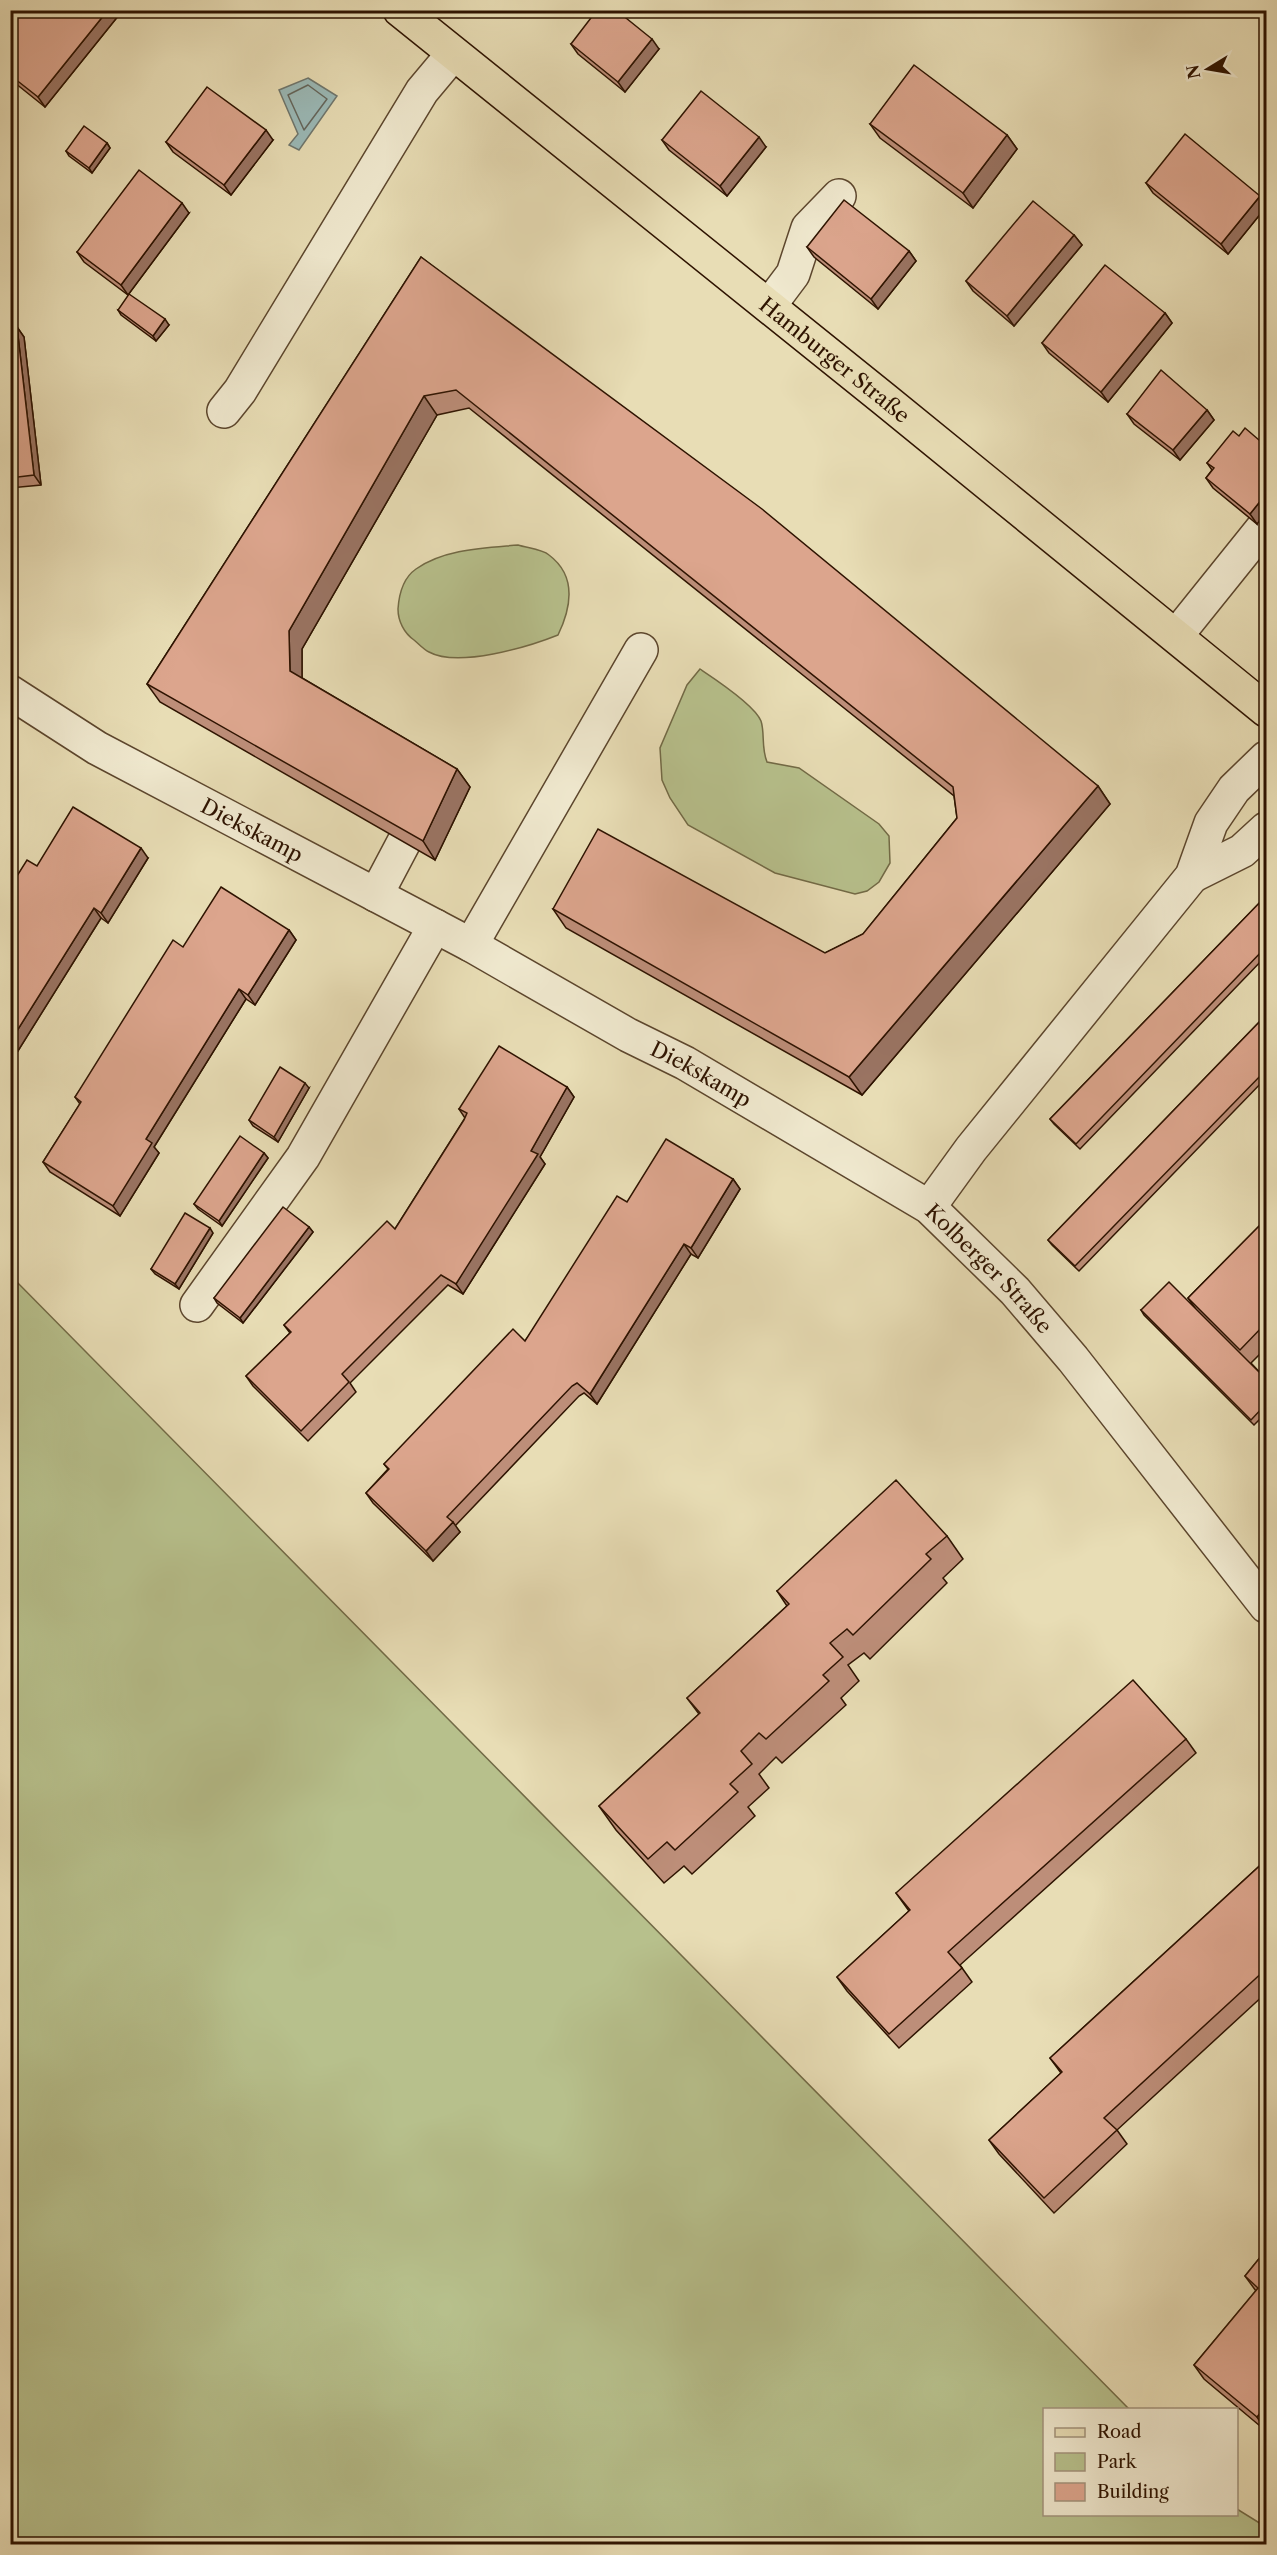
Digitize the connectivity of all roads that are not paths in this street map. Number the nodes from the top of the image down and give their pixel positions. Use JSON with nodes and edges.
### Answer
{"nodes":[{"id":1,"x":400,"y":10,"type":"edge"},
{"id":2,"x":453,"y":54,"type":"junction"},
{"id":3,"x":839,"y":196,"type":"dead end"},
{"id":4,"x":769,"y":306,"type":"junction"},
{"id":5,"x":224,"y":411,"type":"dead end"},
{"id":6,"x":1266,"y":524,"type":"edge"},
{"id":7,"x":1176,"y":636,"type":"junction"},
{"id":8,"x":641,"y":650,"type":"dead end"},
{"id":9,"x":10,"y":692,"type":"edge"},
{"id":10,"x":1266,"y":710,"type":"edge"},
{"id":11,"x":1266,"y":758,"type":"edge"},
{"id":12,"x":1266,"y":829,"type":"edge"},
{"id":13,"x":404,"y":842,"type":"edge"},
{"id":14,"x":1192,"y":876,"type":"junction"},
{"id":15,"x":376,"y":896,"type":"junction"},
{"id":16,"x":435,"y":926,"type":"junction"},
{"id":17,"x":471,"y":945,"type":"junction"},
{"id":18,"x":929,"y":1207,"type":"junction"},
{"id":19,"x":196,"y":1305,"type":"dead end"},
{"id":20,"x":1266,"y":1606,"type":"edge"}],
"edges":[{"from":1,"to":2,"type":"main road","name":"Hamburger Straße"},
{"from":2,"to":4,"type":"main road","name":"Hamburger Straße"},
{"from":2,"to":5,"type":"street"},
{"from":3,"to":4,"type":"street"},
{"from":4,"to":7,"type":"main road","name":"Hamburger Straße"},
{"from":6,"to":7,"type":"street"},
{"from":7,"to":10,"type":"main road","name":"Hamburger Straße"},
{"from":8,"to":17,"type":"street"},
{"from":9,"to":15,"type":"street","name":"Diekskamp"},
{"from":11,"to":14,"type":"street","name":"Kolberger Straße"},
{"from":12,"to":14,"type":"street","name":"Kolberger Straße"},
{"from":13,"to":15,"type":"street"},
{"from":14,"to":18,"type":"street","name":"Kolberger Straße"},
{"from":15,"to":16,"type":"street","name":"Diekskamp"},
{"from":16,"to":17,"type":"street","name":"Diekskamp"},
{"from":16,"to":19,"type":"street"},
{"from":17,"to":18,"type":"street","name":"Diekskamp"},
{"from":18,"to":20,"type":"street","name":"Kolberger Straße"}]}
